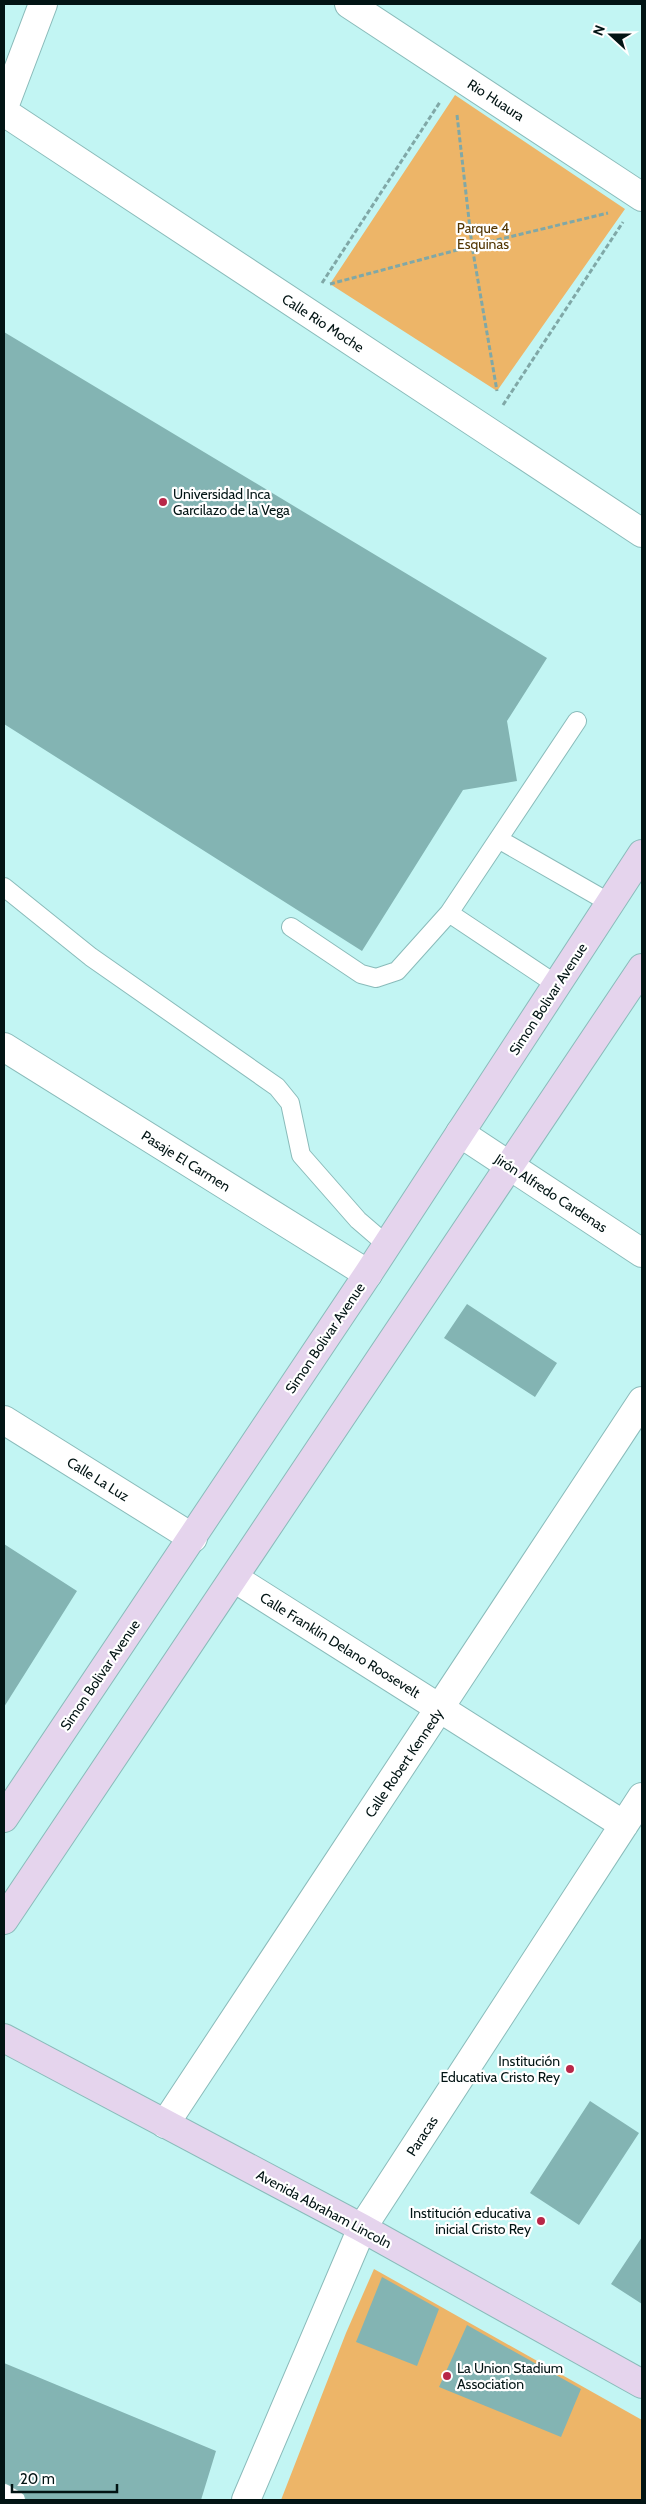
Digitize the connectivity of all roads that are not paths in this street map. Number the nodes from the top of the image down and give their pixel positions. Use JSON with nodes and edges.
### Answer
{"nodes":[{"id":1,"x":43,"y":4,"type":"edge"},
{"id":2,"x":349,"y":4,"type":"edge"},
{"id":3,"x":4,"y":107,"type":"edge"},
{"id":4,"x":4,"y":112,"type":"edge"},
{"id":5,"x":641,"y":197,"type":"edge"},
{"id":6,"x":642,"y":533,"type":"edge"},
{"id":7,"x":577,"y":721,"type":"dead end"},
{"id":8,"x":500,"y":840,"type":"junction"},
{"id":9,"x":642,"y":854,"type":"edge"},
{"id":10,"x":4,"y":887,"type":"edge"},
{"id":11,"x":610,"y":903,"type":"junction"},
{"id":12,"x":449,"y":913,"type":"junction"},
{"id":13,"x":290,"y":927,"type":"dead end"},
{"id":14,"x":642,"y":968,"type":"edge"},
{"id":15,"x":557,"y":984,"type":"junction"},
{"id":16,"x":4,"y":1047,"type":"edge"},
{"id":17,"x":460,"y":1133,"type":"junction"},
{"id":18,"x":510,"y":1166,"type":"junction"},
{"id":19,"x":387,"y":1245,"type":"junction"},
{"id":20,"x":641,"y":1251,"type":"edge"},
{"id":21,"x":368,"y":1274,"type":"junction"},
{"id":22,"x":642,"y":1401,"type":"edge"},
{"id":23,"x":4,"y":1420,"type":"edge"},
{"id":24,"x":192,"y":1538,"type":"junction"},
{"id":25,"x":234,"y":1578,"type":"junction"},
{"id":26,"x":440,"y":1708,"type":"junction"},
{"id":27,"x":11,"y":1791,"type":"edge"},
{"id":28,"x":642,"y":1797,"type":"edge"},
{"id":29,"x":4,"y":1818,"type":"edge"},
{"id":30,"x":624,"y":1825,"type":"junction"},
{"id":31,"x":4,"y":1920,"type":"edge"},
{"id":32,"x":4,"y":2038,"type":"edge"},
{"id":33,"x":165,"y":2124,"type":"junction"},
{"id":34,"x":362,"y":2228,"type":"junction"},
{"id":35,"x":642,"y":2384,"type":"edge"},
{"id":36,"x":4,"y":2492,"type":"edge"},
{"id":37,"x":16,"y":2500,"type":"edge"},
{"id":38,"x":246,"y":2500,"type":"edge"}],
"edges":[{"from":1,"to":3,"type":"street"},
{"from":2,"to":5,"type":"street","name":"Rio Huaura"},
{"from":4,"to":6,"type":"street","name":"Calle Rio Moche"},
{"from":7,"to":8,"type":"lane"},
{"from":8,"to":11,"type":"lane"},
{"from":8,"to":12,"type":"lane"},
{"from":9,"to":11,"type":"main road","name":"Simon Bolivar Avenue"},
{"from":10,"to":19,"type":"lane"},
{"from":11,"to":15,"type":"main road","name":"Simon Bolivar Avenue"},
{"from":12,"to":13,"type":"lane"},
{"from":12,"to":15,"type":"lane"},
{"from":14,"to":18,"type":"main road"},
{"from":15,"to":17,"type":"main road","name":"Simon Bolivar Avenue"},
{"from":16,"to":21,"type":"street","name":"Pasaje El Carmen"},
{"from":17,"to":18,"type":"street","name":"Jirón Alfredo Cardenas"},
{"from":17,"to":19,"type":"main road","name":"Simon Bolivar Avenue"},
{"from":18,"to":20,"type":"street","name":"Jirón Alfredo Cardenas"},
{"from":18,"to":25,"type":"main road"},
{"from":19,"to":21,"type":"main road","name":"Simon Bolivar Avenue"},
{"from":21,"to":24,"type":"main road","name":"Simon Bolivar Avenue"},
{"from":22,"to":26,"type":"street","name":"Calle Robert Kennedy"},
{"from":23,"to":24,"type":"street","name":"Calle La Luz"},
{"from":24,"to":27,"type":"main road","name":"Simon Bolivar Avenue"},
{"from":25,"to":26,"type":"street","name":"Calle Franklin Delano Roosevelt"},
{"from":25,"to":31,"type":"main road"},
{"from":26,"to":30,"type":"street","name":"Calle Franklin Delano Roosevelt"},
{"from":26,"to":33,"type":"street","name":"Calle Robert Kennedy"},
{"from":27,"to":29,"type":"main road","name":"Simon Bolivar Avenue"},
{"from":28,"to":30,"type":"street","name":"Paracas"},
{"from":30,"to":34,"type":"street","name":"Paracas"},
{"from":32,"to":33,"type":"main road","name":"Avenida Abraham Lincoln"},
{"from":33,"to":34,"type":"main road","name":"Avenida Abraham Lincoln"},
{"from":34,"to":35,"type":"main road","name":"Avenida Abraham Lincoln"},
{"from":34,"to":38,"type":"street","name":"Paracas"},
{"from":36,"to":37,"type":"lane"}]}
